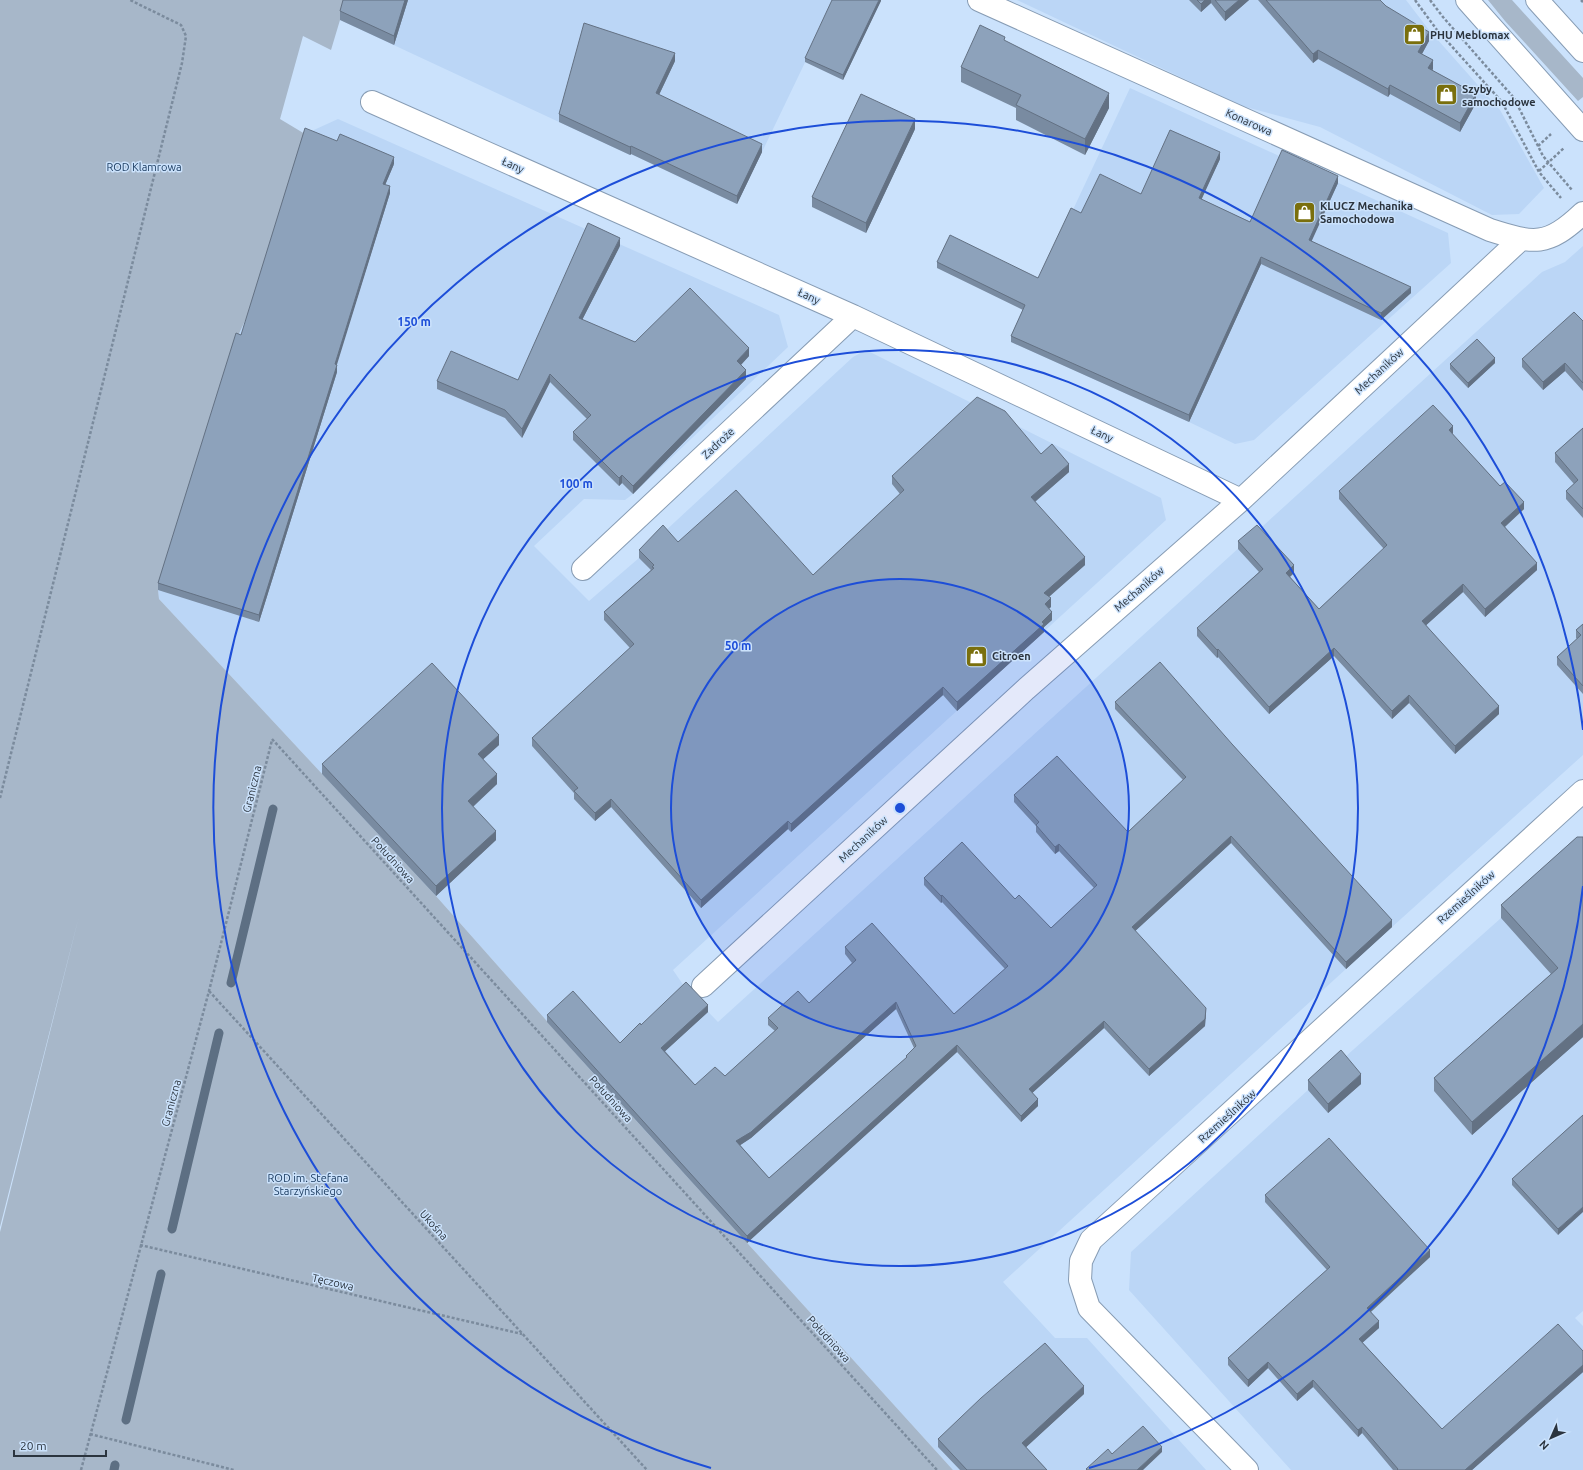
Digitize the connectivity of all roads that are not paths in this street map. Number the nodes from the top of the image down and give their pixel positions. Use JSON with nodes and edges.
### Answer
{"nodes":[{"id":1,"x":979,"y":0,"type":"edge"},
{"id":2,"x":1467,"y":0,"type":"edge"},
{"id":3,"x":1537,"y":0,"type":"edge"},
{"id":4,"x":1583,"y":51,"type":"edge"},
{"id":5,"x":372,"y":102,"type":"dead end"},
{"id":6,"x":1576,"y":136,"type":"edge"},
{"id":7,"x":1583,"y":213,"type":"edge"},
{"id":8,"x":1521,"y":239,"type":"junction"},
{"id":9,"x":853,"y":316,"type":"junction"},
{"id":10,"x":1241,"y":500,"type":"junction"},
{"id":11,"x":583,"y":569,"type":"dead end"},
{"id":12,"x":1583,"y":790,"type":"edge"},
{"id":13,"x":703,"y":986,"type":"dead end"},
{"id":14,"x":1247,"y":1470,"type":"edge"}],
"edges":[{"from":1,"to":8,"type":"street","name":"Konarowa"},
{"from":2,"to":6,"type":"street"},
{"from":3,"to":4,"type":"street"},
{"from":5,"to":9,"type":"street","name":"Łany"},
{"from":7,"to":8,"type":"street"},
{"from":8,"to":10,"type":"street","name":"Mechaników"},
{"from":9,"to":10,"type":"street","name":"Łany"},
{"from":9,"to":11,"type":"street","name":"Zadroże"},
{"from":10,"to":13,"type":"street","name":"Mechaników"},
{"from":12,"to":14,"type":"street","name":"Rzemieślników"}]}
